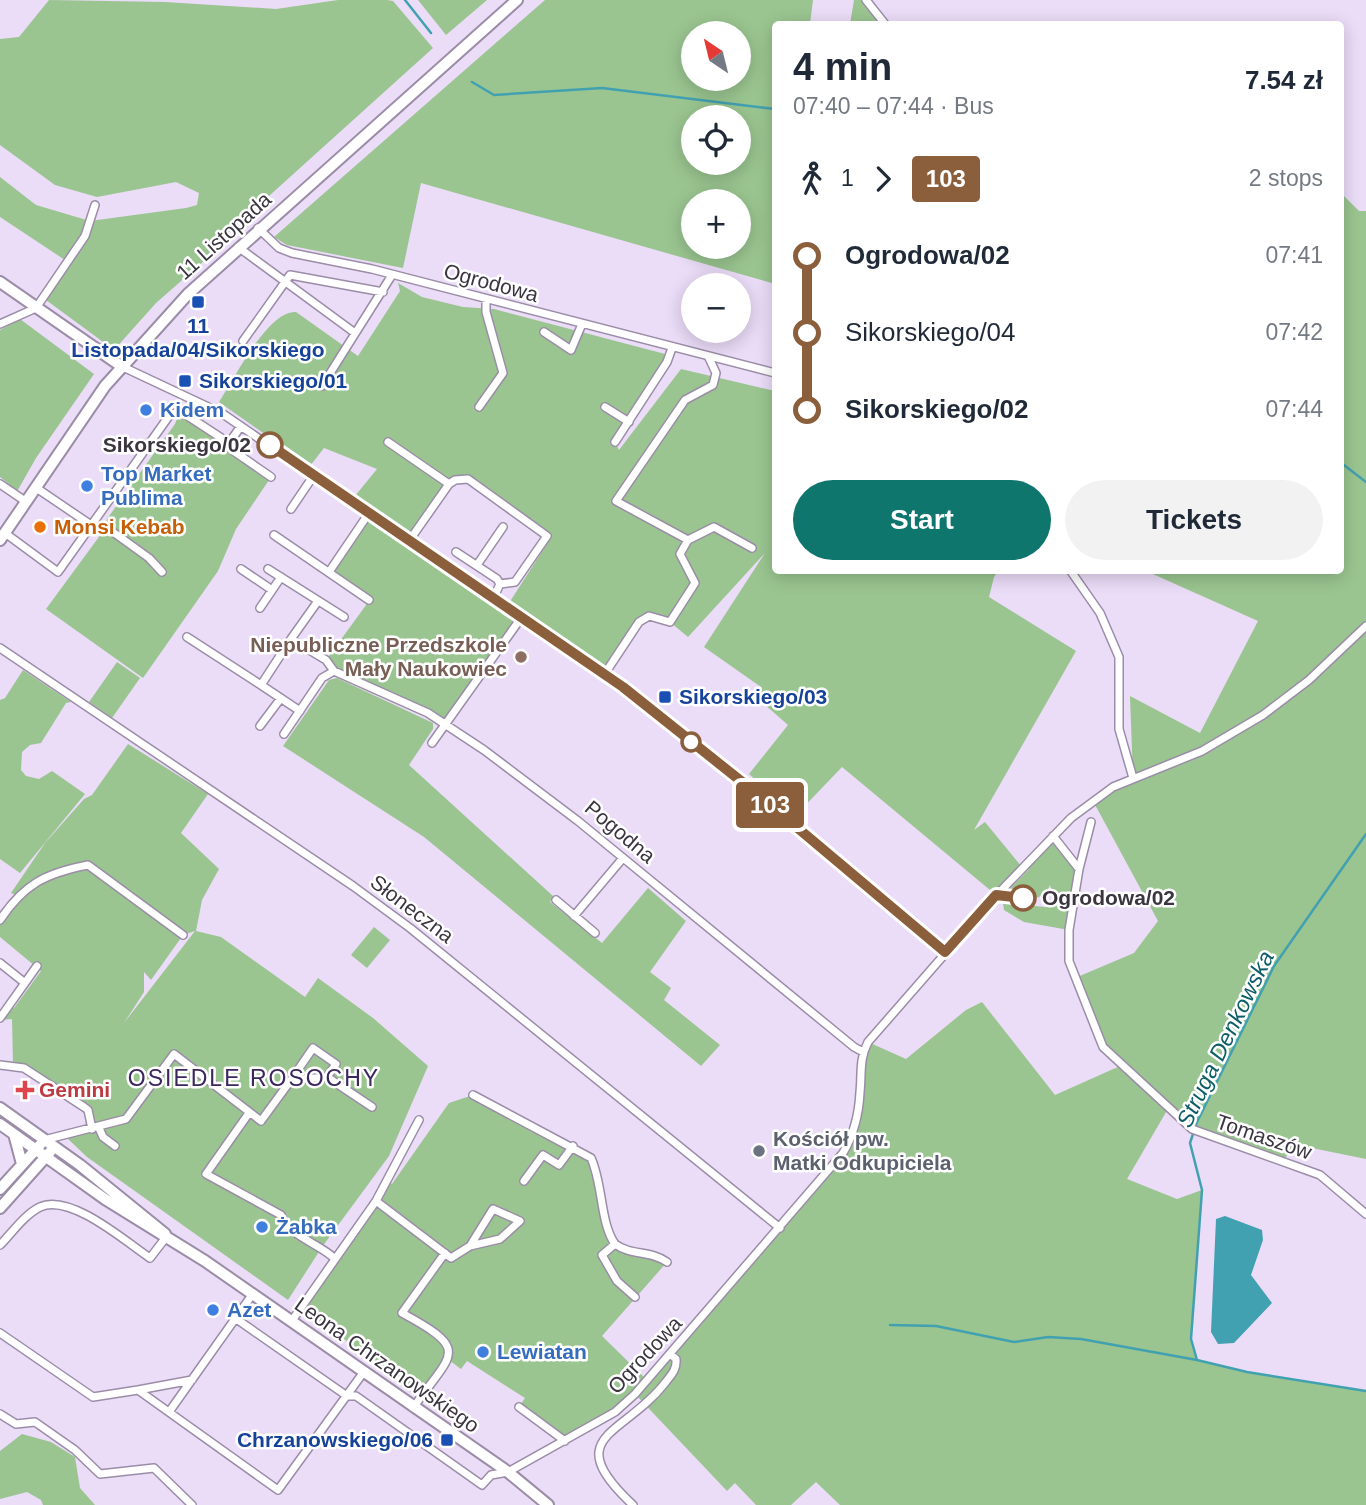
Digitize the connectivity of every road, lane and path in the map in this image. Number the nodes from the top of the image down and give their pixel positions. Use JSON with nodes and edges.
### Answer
{"nodes":[{"id":1,"x":517,"y":0,"type":"edge"},
{"id":2,"x":866,"y":0,"type":"edge"},
{"id":3,"x":883,"y":21,"type":"edge"},
{"id":4,"x":95,"y":205,"type":"dead end"},
{"id":5,"x":258,"y":228,"type":"junction"},
{"id":6,"x":238,"y":247,"type":"junction"},
{"id":7,"x":392,"y":275,"type":"junction"},
{"id":8,"x":0,"y":282,"type":"edge"},
{"id":9,"x":283,"y":282,"type":"junction"},
{"id":10,"x":383,"y":292,"type":"junction"},
{"id":11,"x":486,"y":300,"type":"junction"},
{"id":12,"x":36,"y":308,"type":"junction"},
{"id":13,"x":0,"y":324,"type":"edge"},
{"id":14,"x":582,"y":324,"type":"junction"},
{"id":15,"x":544,"y":332,"type":"dead end"},
{"id":16,"x":355,"y":333,"type":"junction"},
{"id":17,"x":243,"y":341,"type":"dead end"},
{"id":18,"x":671,"y":348,"type":"junction"},
{"id":19,"x":709,"y":359,"type":"junction"},
{"id":20,"x":121,"y":366,"type":"junction"},
{"id":21,"x":772,"y":372,"type":"edge"},
{"id":22,"x":322,"y":386,"type":"dead end"},
{"id":23,"x":479,"y":407,"type":"dead end"},
{"id":24,"x":605,"y":407,"type":"dead end"},
{"id":25,"x":629,"y":422,"type":"junction"},
{"id":26,"x":242,"y":426,"type":"junction"},
{"id":27,"x":388,"y":442,"type":"dead end"},
{"id":28,"x":615,"y":442,"type":"dead end"},
{"id":29,"x":229,"y":443,"type":"junction"},
{"id":30,"x":314,"y":475,"type":"junction"},
{"id":31,"x":271,"y":477,"type":"dead end"},
{"id":32,"x":0,"y":484,"type":"edge"},
{"id":33,"x":449,"y":484,"type":"junction"},
{"id":34,"x":35,"y":487,"type":"junction"},
{"id":35,"x":25,"y":501,"type":"junction"},
{"id":36,"x":291,"y":509,"type":"dead end"},
{"id":37,"x":369,"y":513,"type":"junction"},
{"id":38,"x":91,"y":525,"type":"junction"},
{"id":39,"x":503,"y":527,"type":"dead end"},
{"id":40,"x":274,"y":535,"type":"dead end"},
{"id":41,"x":2,"y":536,"type":"edge"},
{"id":42,"x":688,"y":540,"type":"junction"},
{"id":43,"x":409,"y":541,"type":"junction"},
{"id":44,"x":752,"y":548,"type":"dead end"},
{"id":45,"x":456,"y":552,"type":"dead end"},
{"id":46,"x":477,"y":565,"type":"junction"},
{"id":47,"x":241,"y":569,"type":"dead end"},
{"id":48,"x":268,"y":569,"type":"dead end"},
{"id":49,"x":162,"y":572,"type":"dead end"},
{"id":50,"x":329,"y":572,"type":"junction"},
{"id":51,"x":1073,"y":574,"type":"edge"},
{"id":52,"x":281,"y":577,"type":"junction"},
{"id":53,"x":500,"y":584,"type":"junction"},
{"id":54,"x":272,"y":590,"type":"junction"},
{"id":55,"x":493,"y":599,"type":"junction"},
{"id":56,"x":369,"y":600,"type":"dead end"},
{"id":57,"x":318,"y":601,"type":"junction"},
{"id":58,"x":260,"y":608,"type":"dead end"},
{"id":59,"x":344,"y":617,"type":"dead end"},
{"id":60,"x":521,"y":618,"type":"junction"},
{"id":61,"x":1366,"y":626,"type":"edge"},
{"id":62,"x":187,"y":637,"type":"dead end"},
{"id":63,"x":291,"y":639,"type":"junction"},
{"id":64,"x":0,"y":648,"type":"edge"},
{"id":65,"x":334,"y":671,"type":"junction"},
{"id":66,"x":604,"y":675,"type":"junction"},
{"id":67,"x":261,"y":685,"type":"junction"},
{"id":68,"x":281,"y":698,"type":"junction"},
{"id":69,"x":300,"y":711,"type":"junction"},
{"id":70,"x":447,"y":724,"type":"junction"},
{"id":71,"x":260,"y":726,"type":"dead end"},
{"id":72,"x":284,"y":734,"type":"dead end"},
{"id":73,"x":432,"y":743,"type":"dead end"},
{"id":74,"x":1133,"y":778,"type":"junction"},
{"id":75,"x":1091,"y":822,"type":"dead end"},
{"id":76,"x":1053,"y":836,"type":"junction"},
{"id":77,"x":623,"y":858,"type":"junction"},
{"id":78,"x":1079,"y":869,"type":"junction"},
{"id":79,"x":556,"y":900,"type":"dead end"},
{"id":80,"x":574,"y":916,"type":"junction"},
{"id":81,"x":0,"y":920,"type":"edge"},
{"id":82,"x":595,"y":933,"type":"dead end"},
{"id":83,"x":183,"y":935,"type":"dead end"},
{"id":84,"x":945,"y":952,"type":"junction"},
{"id":85,"x":3,"y":965,"type":"edge"},
{"id":86,"x":37,"y":966,"type":"dead end"},
{"id":87,"x":0,"y":975,"type":"edge"},
{"id":88,"x":25,"y":983,"type":"junction"},
{"id":89,"x":0,"y":1018,"type":"edge"},
{"id":90,"x":863,"y":1052,"type":"junction"},
{"id":91,"x":0,"y":1065,"type":"edge"},
{"id":92,"x":327,"y":1077,"type":"junction"},
{"id":93,"x":291,"y":1080,"type":"junction"},
{"id":94,"x":473,"y":1095,"type":"dead end"},
{"id":95,"x":372,"y":1107,"type":"dead end"},
{"id":96,"x":0,"y":1108,"type":"edge"},
{"id":97,"x":249,"y":1113,"type":"junction"},
{"id":98,"x":419,"y":1120,"type":"dead end"},
{"id":99,"x":0,"y":1124,"type":"edge"},
{"id":100,"x":95,"y":1129,"type":"junction"},
{"id":101,"x":15,"y":1135,"type":"junction"},
{"id":102,"x":66,"y":1137,"type":"junction"},
{"id":103,"x":44,"y":1140,"type":"junction"},
{"id":104,"x":115,"y":1146,"type":"dead end"},
{"id":105,"x":573,"y":1146,"type":"junction"},
{"id":106,"x":55,"y":1147,"type":"junction"},
{"id":107,"x":36,"y":1149,"type":"junction"},
{"id":108,"x":46,"y":1157,"type":"junction"},
{"id":109,"x":22,"y":1164,"type":"junction"},
{"id":110,"x":524,"y":1181,"type":"dead end"},
{"id":111,"x":0,"y":1189,"type":"edge"},
{"id":112,"x":376,"y":1201,"type":"junction"},
{"id":113,"x":0,"y":1208,"type":"edge"},
{"id":114,"x":1366,"y":1214,"type":"edge"},
{"id":115,"x":780,"y":1228,"type":"junction"},
{"id":116,"x":167,"y":1236,"type":"junction"},
{"id":117,"x":615,"y":1244,"type":"junction"},
{"id":118,"x":0,"y":1245,"type":"edge"},
{"id":119,"x":470,"y":1246,"type":"junction"},
{"id":120,"x":445,"y":1253,"type":"junction"},
{"id":121,"x":334,"y":1258,"type":"junction"},
{"id":122,"x":667,"y":1262,"type":"dead end"},
{"id":123,"x":252,"y":1295,"type":"junction"},
{"id":124,"x":635,"y":1297,"type":"dead end"},
{"id":125,"x":235,"y":1318,"type":"junction"},
{"id":126,"x":291,"y":1322,"type":"junction"},
{"id":127,"x":0,"y":1333,"type":"edge"},
{"id":128,"x":670,"y":1354,"type":"junction"},
{"id":129,"x":363,"y":1373,"type":"junction"},
{"id":130,"x":192,"y":1380,"type":"junction"},
{"id":131,"x":138,"y":1390,"type":"junction"},
{"id":132,"x":347,"y":1396,"type":"junction"},
{"id":133,"x":519,"y":1407,"type":"dead end"},
{"id":134,"x":413,"y":1408,"type":"junction"},
{"id":135,"x":169,"y":1412,"type":"junction"},
{"id":136,"x":0,"y":1414,"type":"edge"},
{"id":137,"x":565,"y":1441,"type":"junction"},
{"id":138,"x":508,"y":1472,"type":"junction"},
{"id":139,"x":546,"y":1504,"type":"edge"},
{"id":140,"x":192,"y":1505,"type":"edge"},
{"id":141,"x":633,"y":1505,"type":"edge"}],
"edges":[{"from":1,"to":5,"type":"street","name":"11 Listopada"},
{"from":2,"to":3,"type":"street"},
{"from":4,"to":12,"type":"street"},
{"from":5,"to":6,"type":"street","name":"11 Listopada"},
{"from":5,"to":7,"type":"street","name":"Ogrodowa"},
{"from":6,"to":9,"type":"street"},
{"from":6,"to":20,"type":"street","name":"11 Listopada"},
{"from":7,"to":10,"type":"street"},
{"from":7,"to":11,"type":"street","name":"Ogrodowa"},
{"from":8,"to":12,"type":"street"},
{"from":9,"to":10,"type":"street"},
{"from":9,"to":16,"type":"street"},
{"from":9,"to":17,"type":"street"},
{"from":10,"to":16,"type":"street"},
{"from":11,"to":14,"type":"street","name":"Ogrodowa"},
{"from":11,"to":23,"type":"street"},
{"from":12,"to":13,"type":"street"},
{"from":12,"to":20,"type":"street"},
{"from":14,"to":15,"type":"street"},
{"from":14,"to":18,"type":"street","name":"Ogrodowa"},
{"from":16,"to":22,"type":"street"},
{"from":18,"to":19,"type":"street","name":"Ogrodowa"},
{"from":18,"to":25,"type":"street"},
{"from":19,"to":21,"type":"street"},
{"from":19,"to":42,"type":"street"},
{"from":20,"to":26,"type":"street"},
{"from":20,"to":34,"type":"street","name":"11 Listopada"},
{"from":24,"to":25,"type":"street"},
{"from":25,"to":28,"type":"street"},
{"from":26,"to":29,"type":"street"},
{"from":26,"to":30,"type":"street"},
{"from":27,"to":33,"type":"street"},
{"from":29,"to":31,"type":"street"},
{"from":29,"to":38,"type":"street"},
{"from":30,"to":36,"type":"street"},
{"from":30,"to":37,"type":"street"},
{"from":32,"to":35,"type":"street"},
{"from":33,"to":43,"type":"street"},
{"from":33,"to":53,"type":"street"},
{"from":34,"to":35,"type":"street","name":"11 Listopada"},
{"from":34,"to":38,"type":"street"},
{"from":35,"to":41,"type":"street","name":"11 Listopada"},
{"from":37,"to":43,"type":"street"},
{"from":37,"to":50,"type":"street"},
{"from":38,"to":41,"type":"street"},
{"from":38,"to":49,"type":"street"},
{"from":39,"to":46,"type":"street"},
{"from":40,"to":50,"type":"street"},
{"from":42,"to":44,"type":"street"},
{"from":42,"to":66,"type":"street"},
{"from":43,"to":55,"type":"street"},
{"from":45,"to":46,"type":"street"},
{"from":46,"to":53,"type":"street"},
{"from":47,"to":54,"type":"street"},
{"from":48,"to":52,"type":"street"},
{"from":50,"to":56,"type":"street"},
{"from":51,"to":74,"type":"street"},
{"from":52,"to":54,"type":"street"},
{"from":52,"to":57,"type":"street"},
{"from":53,"to":55,"type":"street"},
{"from":54,"to":58,"type":"street"},
{"from":55,"to":60,"type":"street"},
{"from":57,"to":59,"type":"street"},
{"from":57,"to":63,"type":"street"},
{"from":60,"to":66,"type":"street"},
{"from":60,"to":70,"type":"street"},
{"from":61,"to":74,"type":"street"},
{"from":62,"to":67,"type":"street"},
{"from":63,"to":65,"type":"street"},
{"from":63,"to":67,"type":"street"},
{"from":64,"to":115,"type":"street","name":"Słoneczna"},
{"from":65,"to":69,"type":"street"},
{"from":65,"to":70,"type":"street","name":"Pogodna"},
{"from":66,"to":84,"type":"street"},
{"from":67,"to":68,"type":"street"},
{"from":68,"to":69,"type":"street"},
{"from":68,"to":71,"type":"street"},
{"from":69,"to":72,"type":"street"},
{"from":70,"to":73,"type":"street"},
{"from":70,"to":77,"type":"street","name":"Pogodna"},
{"from":74,"to":76,"type":"street"},
{"from":75,"to":78,"type":"street","name":"Tomaszów"},
{"from":76,"to":78,"type":"street"},
{"from":76,"to":84,"type":"street"},
{"from":77,"to":80,"type":"street"},
{"from":77,"to":90,"type":"street","name":"Pogodna"},
{"from":78,"to":114,"type":"street","name":"Tomaszów"},
{"from":79,"to":80,"type":"street"},
{"from":80,"to":82,"type":"street"},
{"from":81,"to":83,"type":"street"},
{"from":84,"to":90,"type":"street"},
{"from":85,"to":87,"type":"street"},
{"from":85,"to":88,"type":"street"},
{"from":86,"to":88,"type":"street"},
{"from":88,"to":89,"type":"street"},
{"from":90,"to":115,"type":"street","name":"Ogrodowa"},
{"from":91,"to":100,"type":"street"},
{"from":92,"to":93,"type":"street"},
{"from":92,"to":93,"type":"street"},
{"from":92,"to":95,"type":"street"},
{"from":93,"to":97,"type":"street"},
{"from":94,"to":105,"type":"street"},
{"from":96,"to":103,"type":"street","name":"Leona Chrzanowskiego"},
{"from":97,"to":100,"type":"street"},
{"from":97,"to":121,"type":"street"},
{"from":98,"to":112,"type":"street"},
{"from":99,"to":101,"type":"street","name":"Leona Chrzanowskiego"},
{"from":100,"to":102,"type":"street"},
{"from":100,"to":104,"type":"street"},
{"from":101,"to":107,"type":"street","name":"Leona Chrzanowskiego"},
{"from":101,"to":109,"type":"street"},
{"from":102,"to":103,"type":"street"},
{"from":102,"to":106,"type":"street"},
{"from":103,"to":106,"type":"street","name":"Leona Chrzanowskiego"},
{"from":103,"to":107,"type":"street"},
{"from":105,"to":110,"type":"street"},
{"from":105,"to":117,"type":"street"},
{"from":106,"to":108,"type":"street"},
{"from":106,"to":116,"type":"street","name":"Leona Chrzanowskiego"},
{"from":107,"to":108,"type":"street","name":"Leona Chrzanowskiego"},
{"from":107,"to":109,"type":"street"},
{"from":108,"to":113,"type":"street"},
{"from":108,"to":116,"type":"street","name":"Leona Chrzanowskiego"},
{"from":109,"to":111,"type":"street"},
{"from":112,"to":120,"type":"street"},
{"from":112,"to":121,"type":"street"},
{"from":115,"to":128,"type":"street","name":"Ogrodowa"},
{"from":116,"to":118,"type":"street"},
{"from":116,"to":123,"type":"street","name":"Leona Chrzanowskiego"},
{"from":117,"to":122,"type":"street"},
{"from":117,"to":124,"type":"street"},
{"from":119,"to":119,"type":"street"},
{"from":119,"to":120,"type":"street"},
{"from":120,"to":134,"type":"street"},
{"from":121,"to":126,"type":"street"},
{"from":123,"to":125,"type":"street"},
{"from":123,"to":126,"type":"street","name":"Leona Chrzanowskiego"},
{"from":125,"to":130,"type":"street"},
{"from":125,"to":132,"type":"street"},
{"from":126,"to":129,"type":"street","name":"Leona Chrzanowskiego"},
{"from":127,"to":131,"type":"street"},
{"from":128,"to":137,"type":"street","name":"Ogrodowa"},
{"from":128,"to":141,"type":"street"},
{"from":129,"to":132,"type":"street"},
{"from":129,"to":134,"type":"street","name":"Leona Chrzanowskiego"},
{"from":130,"to":131,"type":"street"},
{"from":130,"to":135,"type":"street"},
{"from":131,"to":135,"type":"street"},
{"from":132,"to":135,"type":"street"},
{"from":132,"to":138,"type":"street","name":"Ogrodowa"},
{"from":133,"to":137,"type":"street"},
{"from":134,"to":138,"type":"street","name":"Leona Chrzanowskiego"},
{"from":136,"to":140,"type":"street"},
{"from":137,"to":138,"type":"street","name":"Ogrodowa"},
{"from":138,"to":139,"type":"street","name":"Leona Chrzanowskiego"}]}
